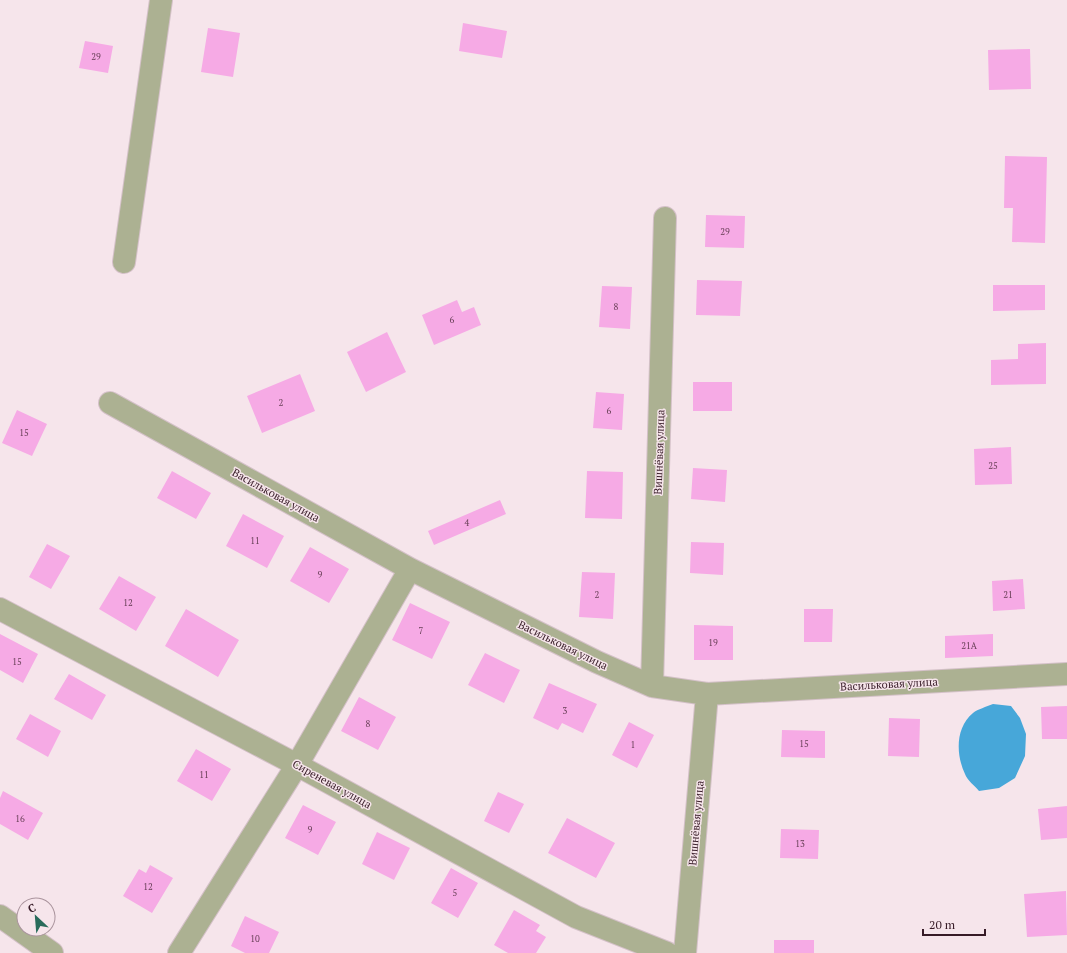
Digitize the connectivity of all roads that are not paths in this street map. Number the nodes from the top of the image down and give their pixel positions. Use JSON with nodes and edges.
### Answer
{"nodes":[{"id":1,"x":161,"y":0,"type":"edge"},
{"id":2,"x":665,"y":218,"type":"dead end"},
{"id":3,"x":124,"y":262,"type":"dead end"},
{"id":4,"x":110,"y":403,"type":"dead end"},
{"id":5,"x":410,"y":569,"type":"junction"},
{"id":6,"x":0,"y":609,"type":"edge"},
{"id":7,"x":1067,"y":674,"type":"edge"},
{"id":8,"x":652,"y":686,"type":"junction"},
{"id":9,"x":707,"y":694,"type":"junction"},
{"id":10,"x":297,"y":765,"type":"junction"},
{"id":11,"x":0,"y":916,"type":"edge"},
{"id":12,"x":52,"y":953,"type":"edge"},
{"id":13,"x":179,"y":953,"type":"edge"},
{"id":14,"x":667,"y":953,"type":"edge"},
{"id":15,"x":685,"y":953,"type":"edge"}],
"edges":[{"from":1,"to":3,"type":"street"},
{"from":2,"to":8,"type":"street","name":"Вишнёвая улица"},
{"from":4,"to":5,"type":"street","name":"Васильковая улица"},
{"from":5,"to":8,"type":"street","name":"Васильковая улица"},
{"from":5,"to":10,"type":"street"},
{"from":6,"to":10,"type":"street","name":"Сиреневая улица"},
{"from":7,"to":9,"type":"street","name":"Васильковая улица"},
{"from":8,"to":9,"type":"street","name":"Васильковая улица"},
{"from":9,"to":15,"type":"street","name":"Вишнёвая улица"},
{"from":10,"to":13,"type":"street"},
{"from":10,"to":14,"type":"street","name":"Сиреневая улица"},
{"from":11,"to":12,"type":"street"}]}
